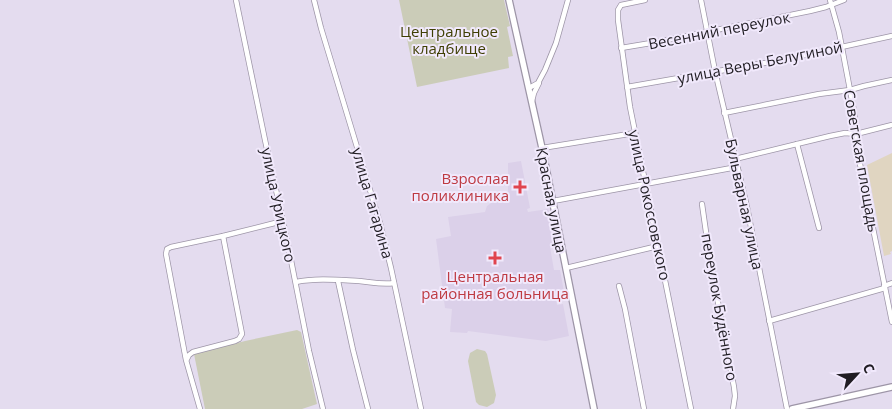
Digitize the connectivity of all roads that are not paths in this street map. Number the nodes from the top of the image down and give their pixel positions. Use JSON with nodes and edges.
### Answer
{"nodes":[{"id":1,"x":236,"y":0,"type":"edge"},
{"id":2,"x":314,"y":0,"type":"edge"},
{"id":3,"x":509,"y":0,"type":"edge"},
{"id":4,"x":568,"y":0,"type":"edge"},
{"id":5,"x":640,"y":0,"type":"edge"},
{"id":6,"x":645,"y":0,"type":"edge"},
{"id":7,"x":701,"y":0,"type":"edge"},
{"id":8,"x":844,"y":0,"type":"edge"},
{"id":9,"x":831,"y":2,"type":"edge"},
{"id":10,"x":707,"y":32,"type":"junction"},
{"id":11,"x":892,"y":36,"type":"edge"},
{"id":12,"x":842,"y":47,"type":"junction"},
{"id":13,"x":621,"y":48,"type":"junction"},
{"id":14,"x":715,"y":72,"type":"junction"},
{"id":15,"x":541,"y":78,"type":"junction"},
{"id":16,"x":892,"y":80,"type":"edge"},
{"id":17,"x":627,"y":87,"type":"junction"},
{"id":18,"x":529,"y":88,"type":"junction"},
{"id":19,"x":850,"y":90,"type":"junction"},
{"id":20,"x":532,"y":102,"type":"junction"},
{"id":21,"x":724,"y":113,"type":"junction"},
{"id":22,"x":892,"y":125,"type":"edge"},
{"id":23,"x":635,"y":133,"type":"junction"},
{"id":24,"x":856,"y":134,"type":"junction"},
{"id":25,"x":797,"y":144,"type":"junction"},
{"id":26,"x":542,"y":148,"type":"junction"},
{"id":27,"x":735,"y":159,"type":"junction"},
{"id":28,"x":737,"y":167,"type":"junction"},
{"id":29,"x":645,"y":183,"type":"junction"},
{"id":30,"x":553,"y":201,"type":"junction"},
{"id":31,"x":702,"y":204,"type":"dead end"},
{"id":32,"x":283,"y":221,"type":"junction"},
{"id":33,"x":819,"y":228,"type":"dead end"},
{"id":34,"x":223,"y":236,"type":"junction"},
{"id":35,"x":658,"y":246,"type":"junction"},
{"id":36,"x":566,"y":268,"type":"junction"},
{"id":37,"x":338,"y":280,"type":"junction"},
{"id":38,"x":296,"y":282,"type":"junction"},
{"id":39,"x":394,"y":283,"type":"junction"},
{"id":40,"x":892,"y":283,"type":"edge"},
{"id":41,"x":619,"y":286,"type":"dead end"},
{"id":42,"x":884,"y":287,"type":"junction"},
{"id":43,"x":769,"y":321,"type":"junction"},
{"id":44,"x":892,"y":322,"type":"edge"},
{"id":45,"x":186,"y":360,"type":"junction"},
{"id":46,"x":892,"y":387,"type":"edge"},
{"id":47,"x":200,"y":409,"type":"edge"},
{"id":48,"x":323,"y":409,"type":"edge"},
{"id":49,"x":368,"y":409,"type":"edge"},
{"id":50,"x":420,"y":409,"type":"edge"},
{"id":51,"x":594,"y":409,"type":"edge"},
{"id":52,"x":644,"y":409,"type":"edge"},
{"id":53,"x":691,"y":409,"type":"edge"},
{"id":54,"x":733,"y":409,"type":"edge"},
{"id":55,"x":787,"y":409,"type":"edge"},
{"id":56,"x":792,"y":409,"type":"edge"}],
"edges":[{"from":1,"to":32,"type":"street","name":"улица Урицкого"},
{"from":2,"to":39,"type":"street","name":"улица Гагарина"},
{"from":3,"to":18,"type":"main road","name":"Красная улица"},
{"from":4,"to":15,"type":"street"},
{"from":5,"to":6,"type":"street"},
{"from":5,"to":13,"type":"street","name":"улица Рокоссовского"},
{"from":7,"to":10,"type":"street","name":"Бульварная улица"},
{"from":8,"to":9,"type":"street","name":"Весенний переулок"},
{"from":9,"to":10,"type":"street","name":"Весенний переулок"},
{"from":9,"to":12,"type":"street","name":"Советская площадь"},
{"from":10,"to":13,"type":"street","name":"Весенний переулок"},
{"from":10,"to":14,"type":"street","name":"Бульварная улица"},
{"from":11,"to":12,"type":"street","name":"улица Веры Белугиной"},
{"from":12,"to":14,"type":"street","name":"улица Веры Белугиной"},
{"from":12,"to":19,"type":"street","name":"Советская площадь"},
{"from":13,"to":17,"type":"street","name":"улица Рокоссовского"},
{"from":14,"to":17,"type":"street","name":"улица Веры Белугиной"},
{"from":14,"to":21,"type":"street","name":"Бульварная улица"},
{"from":15,"to":18,"type":"street"},
{"from":15,"to":20,"type":"street"},
{"from":16,"to":19,"type":"street"},
{"from":17,"to":23,"type":"street","name":"улица Рокоссовского"},
{"from":18,"to":20,"type":"main road","name":"Красная улица"},
{"from":19,"to":21,"type":"street"},
{"from":19,"to":24,"type":"street","name":"Советская площадь"},
{"from":20,"to":26,"type":"main road","name":"Красная улица"},
{"from":21,"to":27,"type":"street","name":"Бульварная улица"},
{"from":22,"to":24,"type":"street"},
{"from":23,"to":26,"type":"street"},
{"from":23,"to":29,"type":"street","name":"улица Рокоссовского"},
{"from":24,"to":25,"type":"street"},
{"from":24,"to":42,"type":"street","name":"Советская площадь"},
{"from":25,"to":27,"type":"street"},
{"from":25,"to":33,"type":"street"},
{"from":26,"to":30,"type":"main road","name":"Красная улица"},
{"from":27,"to":28,"type":"street","name":"Бульварная улица"},
{"from":28,"to":29,"type":"street"},
{"from":28,"to":43,"type":"street","name":"Бульварная улица"},
{"from":29,"to":30,"type":"street"},
{"from":29,"to":35,"type":"street","name":"улица Рокоссовского"},
{"from":30,"to":36,"type":"main road","name":"Красная улица"},
{"from":31,"to":54,"type":"street","name":"переулок Будённого"},
{"from":32,"to":34,"type":"street"},
{"from":32,"to":38,"type":"street","name":"улица Урицкого"},
{"from":34,"to":45,"type":"street"},
{"from":34,"to":45,"type":"street"},
{"from":35,"to":36,"type":"street"},
{"from":35,"to":53,"type":"street","name":"улица Рокоссовского"},
{"from":36,"to":51,"type":"main road","name":"Красная улица"},
{"from":37,"to":38,"type":"street"},
{"from":37,"to":39,"type":"street"},
{"from":37,"to":49,"type":"street"},
{"from":38,"to":48,"type":"street","name":"улица Урицкого"},
{"from":39,"to":50,"type":"street","name":"улица Гагарина"},
{"from":40,"to":42,"type":"street"},
{"from":41,"to":52,"type":"street"},
{"from":42,"to":43,"type":"street"},
{"from":42,"to":44,"type":"street","name":"Советская площадь"},
{"from":43,"to":55,"type":"street","name":"Бульварная улица"},
{"from":45,"to":47,"type":"street"},
{"from":46,"to":56,"type":"main road"}]}
